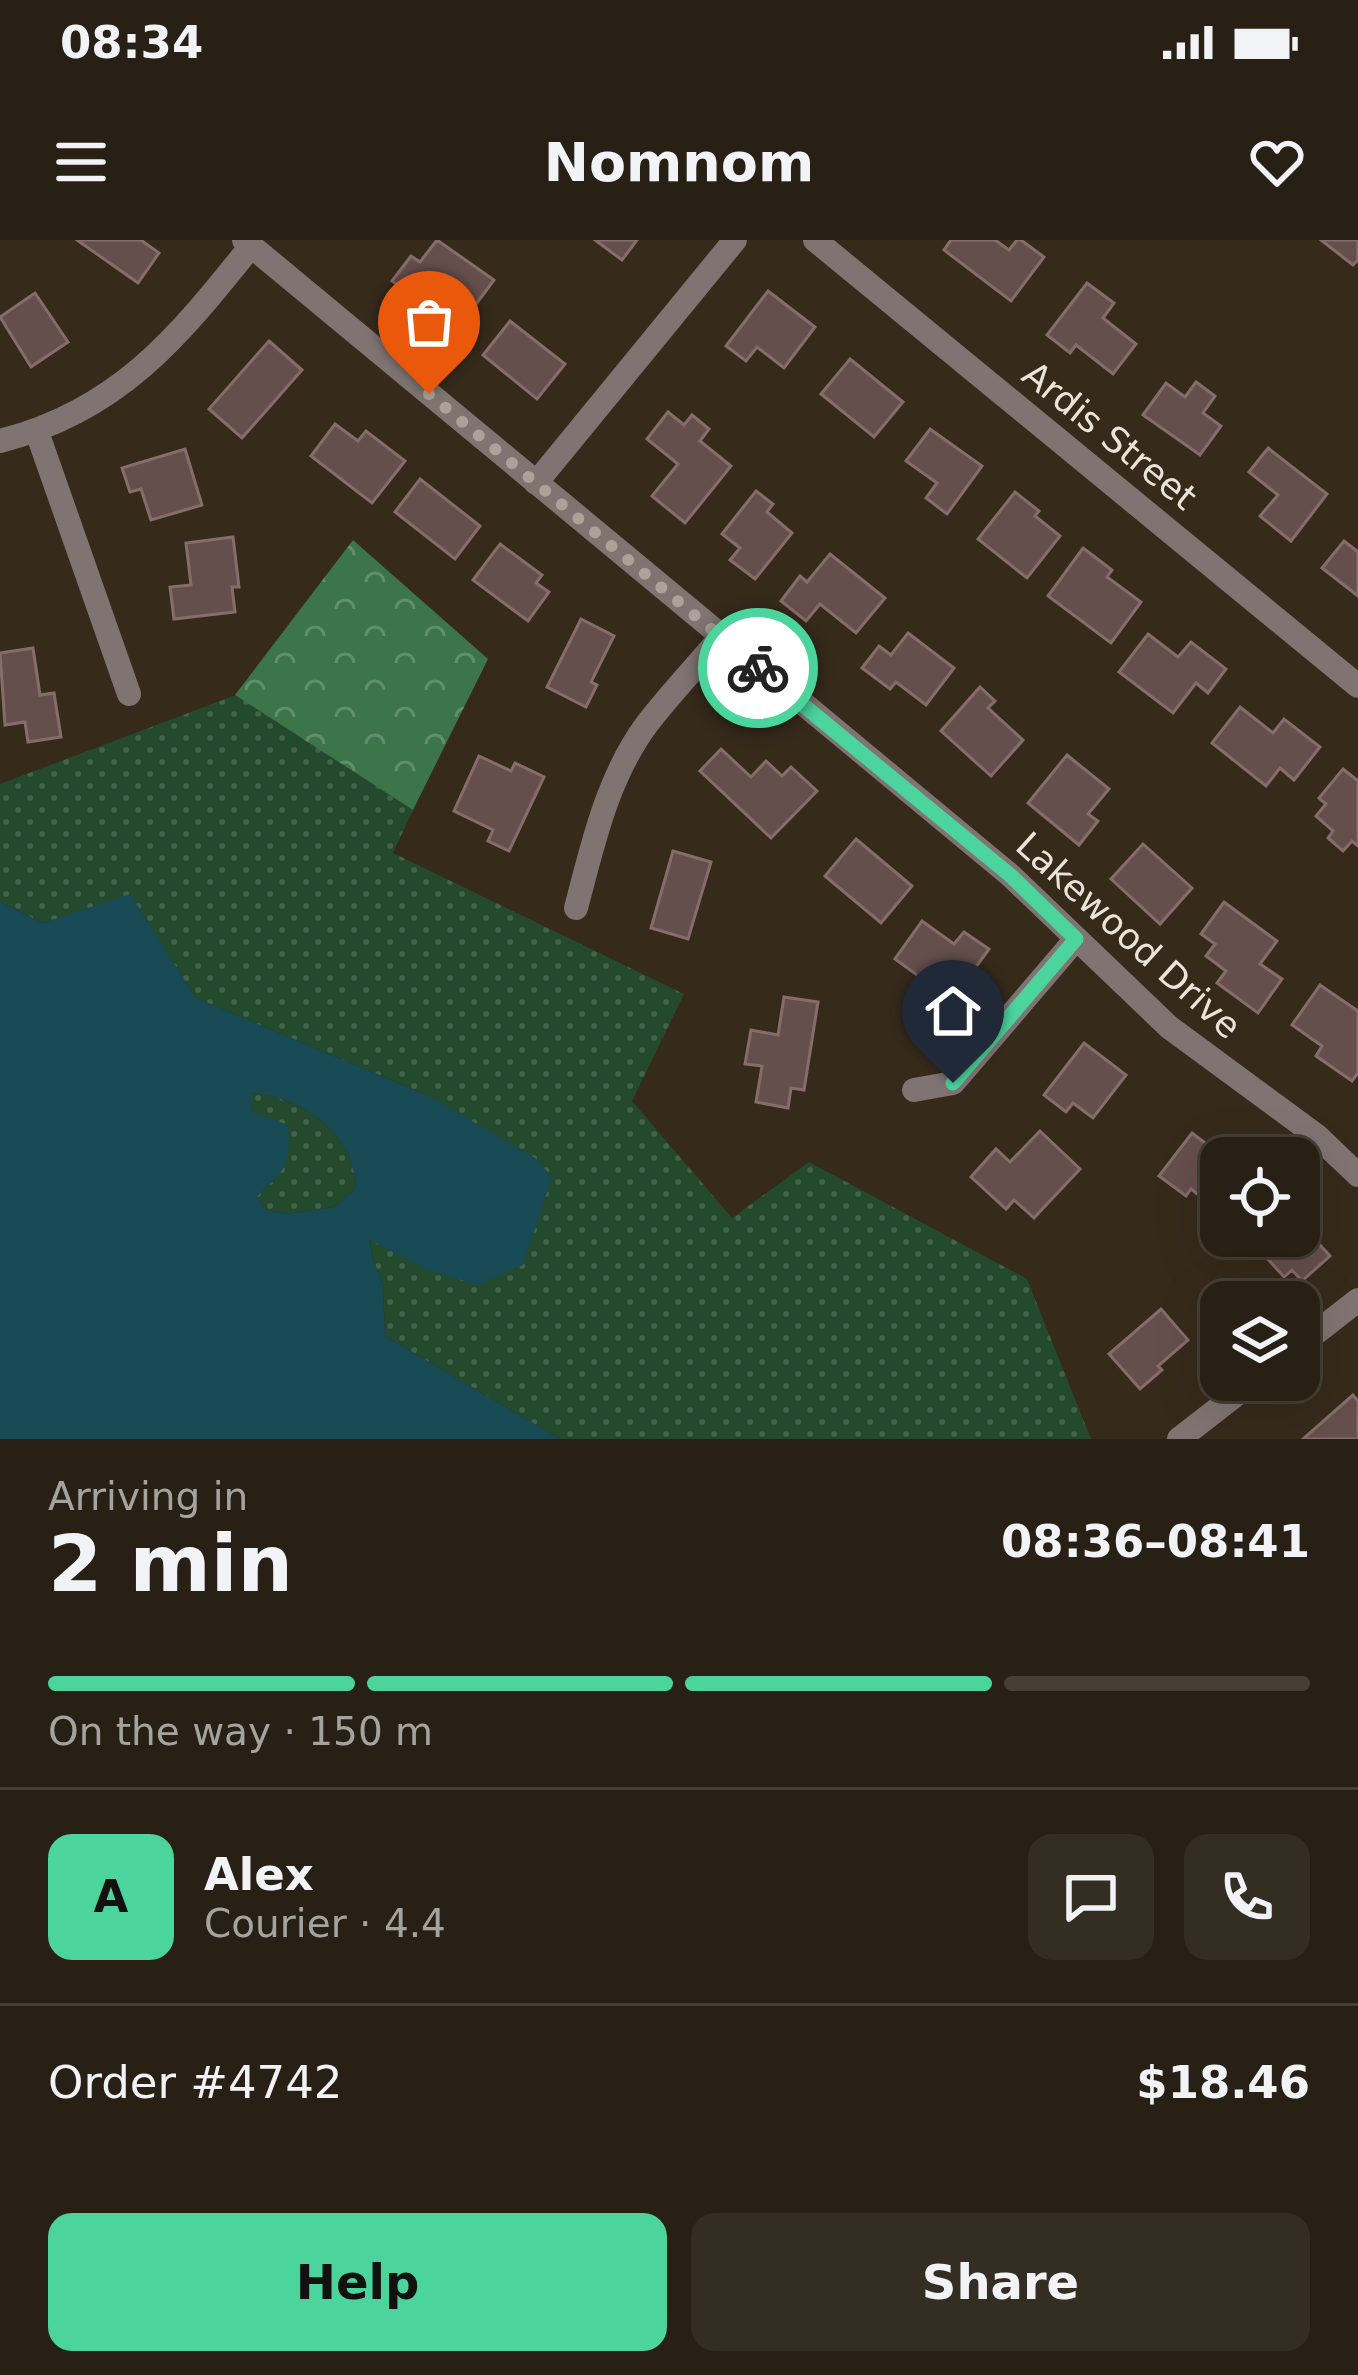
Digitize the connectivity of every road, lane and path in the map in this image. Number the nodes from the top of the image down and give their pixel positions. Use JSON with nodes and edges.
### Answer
{"nodes":[{"id":1,"x":735,"y":240,"type":"edge"},
{"id":2,"x":815,"y":240,"type":"edge"},
{"id":3,"x":247,"y":243,"type":"edge"},
{"id":4,"x":37,"y":432,"type":"junction"},
{"id":5,"x":0,"y":441,"type":"edge"},
{"id":6,"x":536,"y":483,"type":"junction"},
{"id":7,"x":722,"y":637,"type":"junction"},
{"id":8,"x":1358,"y":686,"type":"edge"},
{"id":9,"x":129,"y":694,"type":"dead end"},
{"id":10,"x":576,"y":908,"type":"dead end"},
{"id":11,"x":1076,"y":939,"type":"junction"},
{"id":12,"x":914,"y":1090,"type":"dead end"},
{"id":13,"x":1358,"y":1175,"type":"edge"},
{"id":14,"x":1358,"y":1300,"type":"edge"},
{"id":15,"x":1320,"y":1330,"type":"edge"},
{"id":16,"x":1228,"y":1401,"type":"edge"},
{"id":17,"x":1179,"y":1439,"type":"edge"}],
"edges":[{"from":1,"to":6,"type":"street"},
{"from":2,"to":8,"type":"street","name":"Ardis Street"},
{"from":3,"to":4,"type":"street"},
{"from":3,"to":6,"type":"street","name":"Lakewood Drive"},
{"from":4,"to":5,"type":"street"},
{"from":4,"to":9,"type":"street"},
{"from":6,"to":7,"type":"street","name":"Lakewood Drive"},
{"from":7,"to":10,"type":"street"},
{"from":7,"to":11,"type":"street","name":"Lakewood Drive"},
{"from":11,"to":12,"type":"street"},
{"from":11,"to":13,"type":"street","name":"Lakewood Drive"},
{"from":14,"to":15,"type":"street"},
{"from":16,"to":17,"type":"street"}]}
